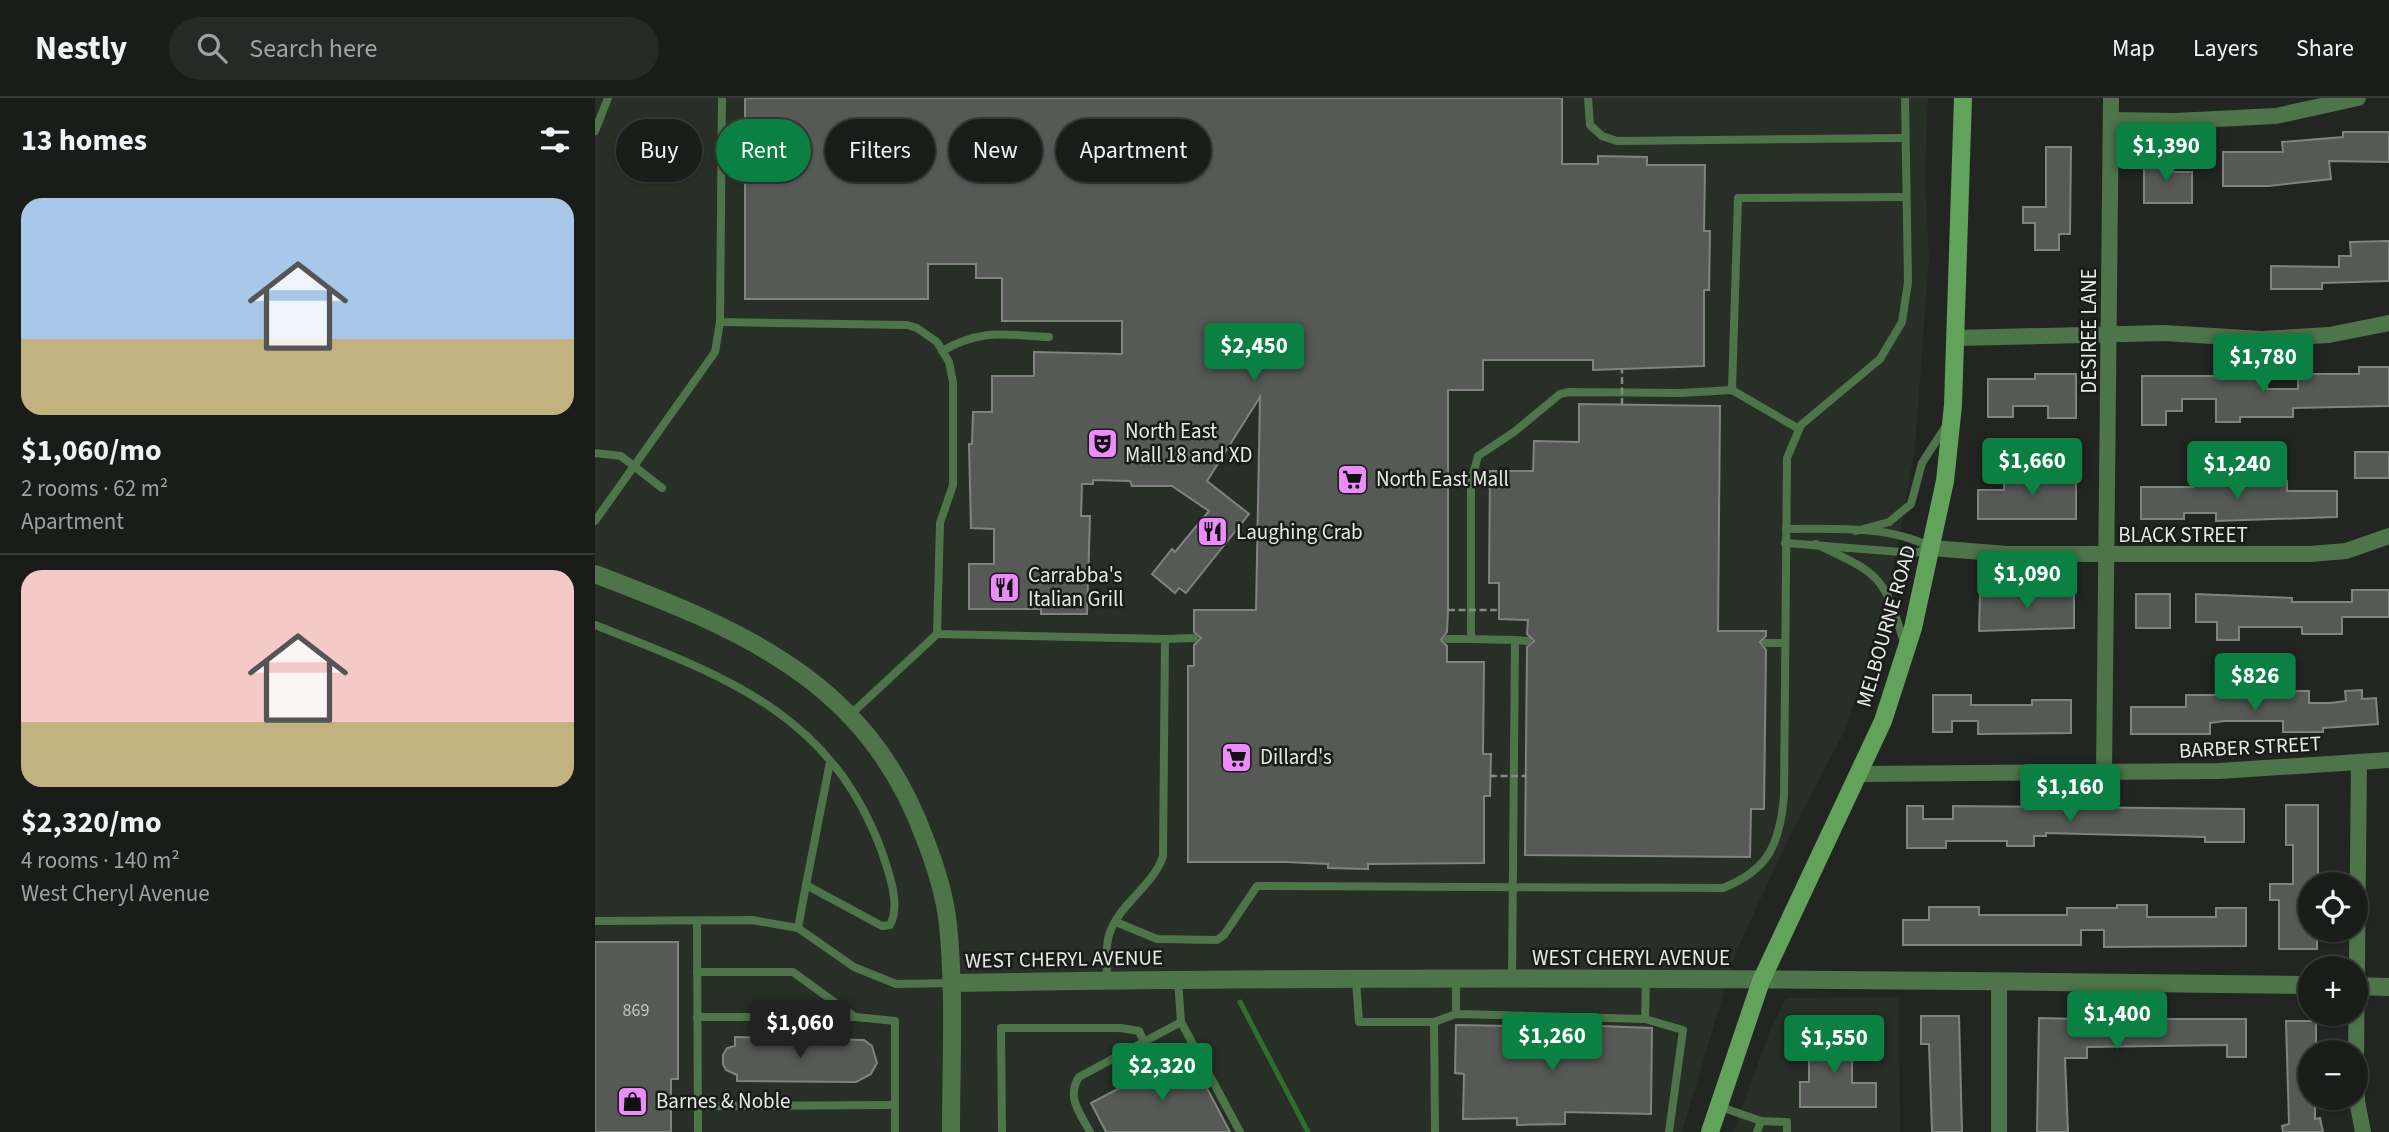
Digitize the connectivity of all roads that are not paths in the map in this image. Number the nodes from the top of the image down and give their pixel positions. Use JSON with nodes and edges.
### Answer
{"nodes":[{"id":1,"x":608,"y":98,"type":"edge"},
{"id":2,"x":722,"y":98,"type":"edge"},
{"id":3,"x":1588,"y":98,"type":"edge"},
{"id":4,"x":1905,"y":98,"type":"edge"},
{"id":5,"x":1963,"y":98,"type":"edge"},
{"id":6,"x":2111,"y":98,"type":"edge"},
{"id":7,"x":2358,"y":98,"type":"edge"},
{"id":8,"x":2111,"y":120,"type":"junction"},
{"id":9,"x":595,"y":131,"type":"edge"},
{"id":10,"x":1904,"y":138,"type":"junction"},
{"id":11,"x":1904,"y":197,"type":"junction"},
{"id":12,"x":720,"y":323,"type":"junction"},
{"id":13,"x":2389,"y":323,"type":"edge"},
{"id":14,"x":2110,"y":334,"type":"junction"},
{"id":15,"x":1049,"y":337,"type":"dead end"},
{"id":16,"x":1956,"y":338,"type":"junction"},
{"id":17,"x":942,"y":351,"type":"junction"},
{"id":18,"x":1732,"y":390,"type":"junction"},
{"id":19,"x":1951,"y":418,"type":"junction"},
{"id":20,"x":1799,"y":429,"type":"junction"},
{"id":21,"x":595,"y":453,"type":"edge"},
{"id":22,"x":634,"y":466,"type":"junction"},
{"id":23,"x":662,"y":488,"type":"dead end"},
{"id":24,"x":595,"y":521,"type":"edge"},
{"id":25,"x":1786,"y":529,"type":"junction"},
{"id":26,"x":1856,"y":531,"type":"junction"},
{"id":27,"x":2389,"y":536,"type":"edge"},
{"id":28,"x":1785,"y":543,"type":"junction"},
{"id":29,"x":1816,"y":544,"type":"junction"},
{"id":30,"x":1933,"y":548,"type":"junction"},
{"id":31,"x":2108,"y":555,"type":"junction"},
{"id":32,"x":595,"y":574,"type":"edge"},
{"id":33,"x":595,"y":625,"type":"edge"},
{"id":34,"x":937,"y":634,"type":"junction"},
{"id":35,"x":1194,"y":638,"type":"dead end"},
{"id":36,"x":1165,"y":639,"type":"junction"},
{"id":37,"x":1447,"y":639,"type":"dead end"},
{"id":38,"x":1471,"y":639,"type":"junction"},
{"id":39,"x":1515,"y":640,"type":"junction"},
{"id":40,"x":1527,"y":641,"type":"dead end"},
{"id":41,"x":1766,"y":643,"type":"dead end"},
{"id":42,"x":1784,"y":643,"type":"junction"},
{"id":43,"x":1906,"y":650,"type":"junction"},
{"id":44,"x":849,"y":715,"type":"junction"},
{"id":45,"x":2389,"y":760,"type":"edge"},
{"id":46,"x":830,"y":762,"type":"junction"},
{"id":47,"x":2359,"y":762,"type":"junction"},
{"id":48,"x":1860,"y":774,"type":"junction"},
{"id":49,"x":2104,"y":774,"type":"junction"},
{"id":50,"x":806,"y":886,"type":"junction"},
{"id":51,"x":1512,"y":886,"type":"junction"},
{"id":52,"x":595,"y":921,"type":"edge"},
{"id":53,"x":697,"y":921,"type":"junction"},
{"id":54,"x":1116,"y":922,"type":"junction"},
{"id":55,"x":798,"y":928,"type":"junction"},
{"id":56,"x":2356,"y":956,"type":"edge"},
{"id":57,"x":697,"y":972,"type":"junction"},
{"id":58,"x":1178,"y":980,"type":"junction"},
{"id":59,"x":1356,"y":980,"type":"junction"},
{"id":60,"x":1457,"y":980,"type":"junction"},
{"id":61,"x":1107,"y":981,"type":"junction"},
{"id":62,"x":1512,"y":981,"type":"junction"},
{"id":63,"x":1646,"y":981,"type":"junction"},
{"id":64,"x":1761,"y":981,"type":"junction"},
{"id":65,"x":1999,"y":981,"type":"junction"},
{"id":66,"x":951,"y":983,"type":"junction"},
{"id":67,"x":2298,"y":985,"type":"edge"},
{"id":68,"x":2368,"y":986,"type":"edge"},
{"id":69,"x":2389,"y":986,"type":"edge"},
{"id":70,"x":1455,"y":1014,"type":"junction"},
{"id":71,"x":697,"y":1017,"type":"junction"},
{"id":72,"x":856,"y":1017,"type":"junction"},
{"id":73,"x":1645,"y":1019,"type":"junction"},
{"id":74,"x":1434,"y":1022,"type":"junction"},
{"id":75,"x":1181,"y":1023,"type":"junction"},
{"id":76,"x":2356,"y":1026,"type":"edge"},
{"id":77,"x":1144,"y":1042,"type":"junction"},
{"id":78,"x":895,"y":1105,"type":"junction"},
{"id":79,"x":698,"y":1106,"type":"junction"},
{"id":80,"x":1718,"y":1106,"type":"junction"},
{"id":81,"x":1761,"y":1121,"type":"junction"},
{"id":82,"x":698,"y":1132,"type":"edge"},
{"id":83,"x":895,"y":1132,"type":"edge"},
{"id":84,"x":951,"y":1132,"type":"edge"},
{"id":85,"x":1002,"y":1132,"type":"edge"},
{"id":86,"x":1090,"y":1132,"type":"edge"},
{"id":87,"x":1240,"y":1132,"type":"edge"},
{"id":88,"x":1435,"y":1132,"type":"edge"},
{"id":89,"x":1669,"y":1132,"type":"edge"},
{"id":90,"x":1710,"y":1132,"type":"edge"},
{"id":91,"x":1757,"y":1132,"type":"edge"},
{"id":92,"x":1787,"y":1132,"type":"edge"},
{"id":93,"x":1999,"y":1132,"type":"edge"},
{"id":94,"x":2363,"y":1132,"type":"edge"}],
"edges":[{"from":1,"to":9,"type":"lane"},
{"from":2,"to":12,"type":"lane"},
{"from":3,"to":10,"type":"lane"},
{"from":4,"to":10,"type":"lane"},
{"from":5,"to":16,"type":"main road","name":"MELBOURNE ROAD"},
{"from":6,"to":8,"type":"street","name":"DESIREE LANE"},
{"from":7,"to":8,"type":"street"},
{"from":8,"to":14,"type":"street","name":"DESIREE LANE"},
{"from":10,"to":11,"type":"lane"},
{"from":11,"to":18,"type":"lane"},
{"from":11,"to":20,"type":"lane"},
{"from":12,"to":17,"type":"lane"},
{"from":12,"to":22,"type":"lane"},
{"from":13,"to":14,"type":"street"},
{"from":14,"to":16,"type":"street"},
{"from":14,"to":31,"type":"street","name":"DESIREE LANE"},
{"from":15,"to":17,"type":"lane"},
{"from":16,"to":19,"type":"main road","name":"MELBOURNE ROAD"},
{"from":17,"to":34,"type":"lane"},
{"from":18,"to":20,"type":"lane"},
{"from":18,"to":38,"type":"lane"},
{"from":19,"to":26,"type":"lane"},
{"from":19,"to":30,"type":"main road","name":"MELBOURNE ROAD"},
{"from":20,"to":25,"type":"lane"},
{"from":21,"to":22,"type":"lane"},
{"from":22,"to":23,"type":"lane"},
{"from":22,"to":24,"type":"lane"},
{"from":25,"to":26,"type":"lane"},
{"from":25,"to":28,"type":"lane"},
{"from":26,"to":30,"type":"lane"},
{"from":27,"to":31,"type":"street","name":"BLACK STREET"},
{"from":28,"to":29,"type":"lane"},
{"from":28,"to":42,"type":"lane"},
{"from":29,"to":30,"type":"lane"},
{"from":29,"to":43,"type":"lane"},
{"from":30,"to":31,"type":"street","name":"BLACK STREET"},
{"from":30,"to":43,"type":"main road","name":"MELBOURNE ROAD"},
{"from":31,"to":49,"type":"street","name":"DESIREE LANE"},
{"from":32,"to":44,"type":"street"},
{"from":33,"to":46,"type":"lane"},
{"from":34,"to":36,"type":"lane"},
{"from":34,"to":44,"type":"lane"},
{"from":35,"to":36,"type":"lane"},
{"from":36,"to":54,"type":"lane"},
{"from":37,"to":38,"type":"lane"},
{"from":38,"to":39,"type":"lane"},
{"from":39,"to":40,"type":"lane"},
{"from":39,"to":51,"type":"lane"},
{"from":41,"to":42,"type":"lane"},
{"from":42,"to":51,"type":"lane"},
{"from":43,"to":48,"type":"main road","name":"MELBOURNE ROAD"},
{"from":44,"to":66,"type":"street"},
{"from":45,"to":47,"type":"street","name":"BARBER STREET"},
{"from":46,"to":50,"type":"lane"},
{"from":46,"to":50,"type":"lane"},
{"from":47,"to":49,"type":"street","name":"BARBER STREET"},
{"from":47,"to":56,"type":"street"},
{"from":48,"to":49,"type":"street","name":"BARBER STREET"},
{"from":48,"to":64,"type":"main road","name":"MELBOURNE ROAD"},
{"from":50,"to":55,"type":"lane"},
{"from":51,"to":54,"type":"lane"},
{"from":51,"to":62,"type":"lane"},
{"from":52,"to":53,"type":"lane"},
{"from":53,"to":55,"type":"lane"},
{"from":53,"to":57,"type":"lane"},
{"from":54,"to":61,"type":"lane"},
{"from":55,"to":66,"type":"lane"},
{"from":57,"to":71,"type":"lane"},
{"from":57,"to":72,"type":"lane"},
{"from":58,"to":59,"type":"street","name":"WEST CHERYL AVENUE"},
{"from":58,"to":61,"type":"street","name":"WEST CHERYL AVENUE"},
{"from":58,"to":75,"type":"lane"},
{"from":59,"to":60,"type":"street","name":"WEST CHERYL AVENUE"},
{"from":59,"to":74,"type":"lane"},
{"from":60,"to":62,"type":"street","name":"WEST CHERYL AVENUE"},
{"from":60,"to":70,"type":"lane"},
{"from":61,"to":66,"type":"street","name":"WEST CHERYL AVENUE"},
{"from":62,"to":63,"type":"street","name":"WEST CHERYL AVENUE"},
{"from":63,"to":64,"type":"street","name":"WEST CHERYL AVENUE"},
{"from":63,"to":73,"type":"lane"},
{"from":64,"to":65,"type":"street","name":"WEST CHERYL AVENUE"},
{"from":64,"to":80,"type":"main road","name":"MELBOURNE ROAD"},
{"from":65,"to":67,"type":"street","name":"WEST CHERYL AVENUE"},
{"from":65,"to":93,"type":"street"},
{"from":66,"to":84,"type":"street"},
{"from":68,"to":69,"type":"street"},
{"from":70,"to":73,"type":"lane"},
{"from":70,"to":74,"type":"lane"},
{"from":71,"to":72,"type":"lane"},
{"from":71,"to":79,"type":"lane"},
{"from":72,"to":78,"type":"lane"},
{"from":73,"to":89,"type":"lane"},
{"from":74,"to":88,"type":"lane"},
{"from":75,"to":77,"type":"lane"},
{"from":75,"to":87,"type":"lane"},
{"from":76,"to":94,"type":"street"},
{"from":77,"to":85,"type":"lane"},
{"from":77,"to":86,"type":"lane"},
{"from":78,"to":79,"type":"lane"},
{"from":78,"to":83,"type":"lane"},
{"from":79,"to":82,"type":"lane"},
{"from":80,"to":81,"type":"lane"},
{"from":80,"to":90,"type":"main road","name":"MELBOURNE ROAD"},
{"from":81,"to":91,"type":"lane"},
{"from":81,"to":92,"type":"lane"}]}
